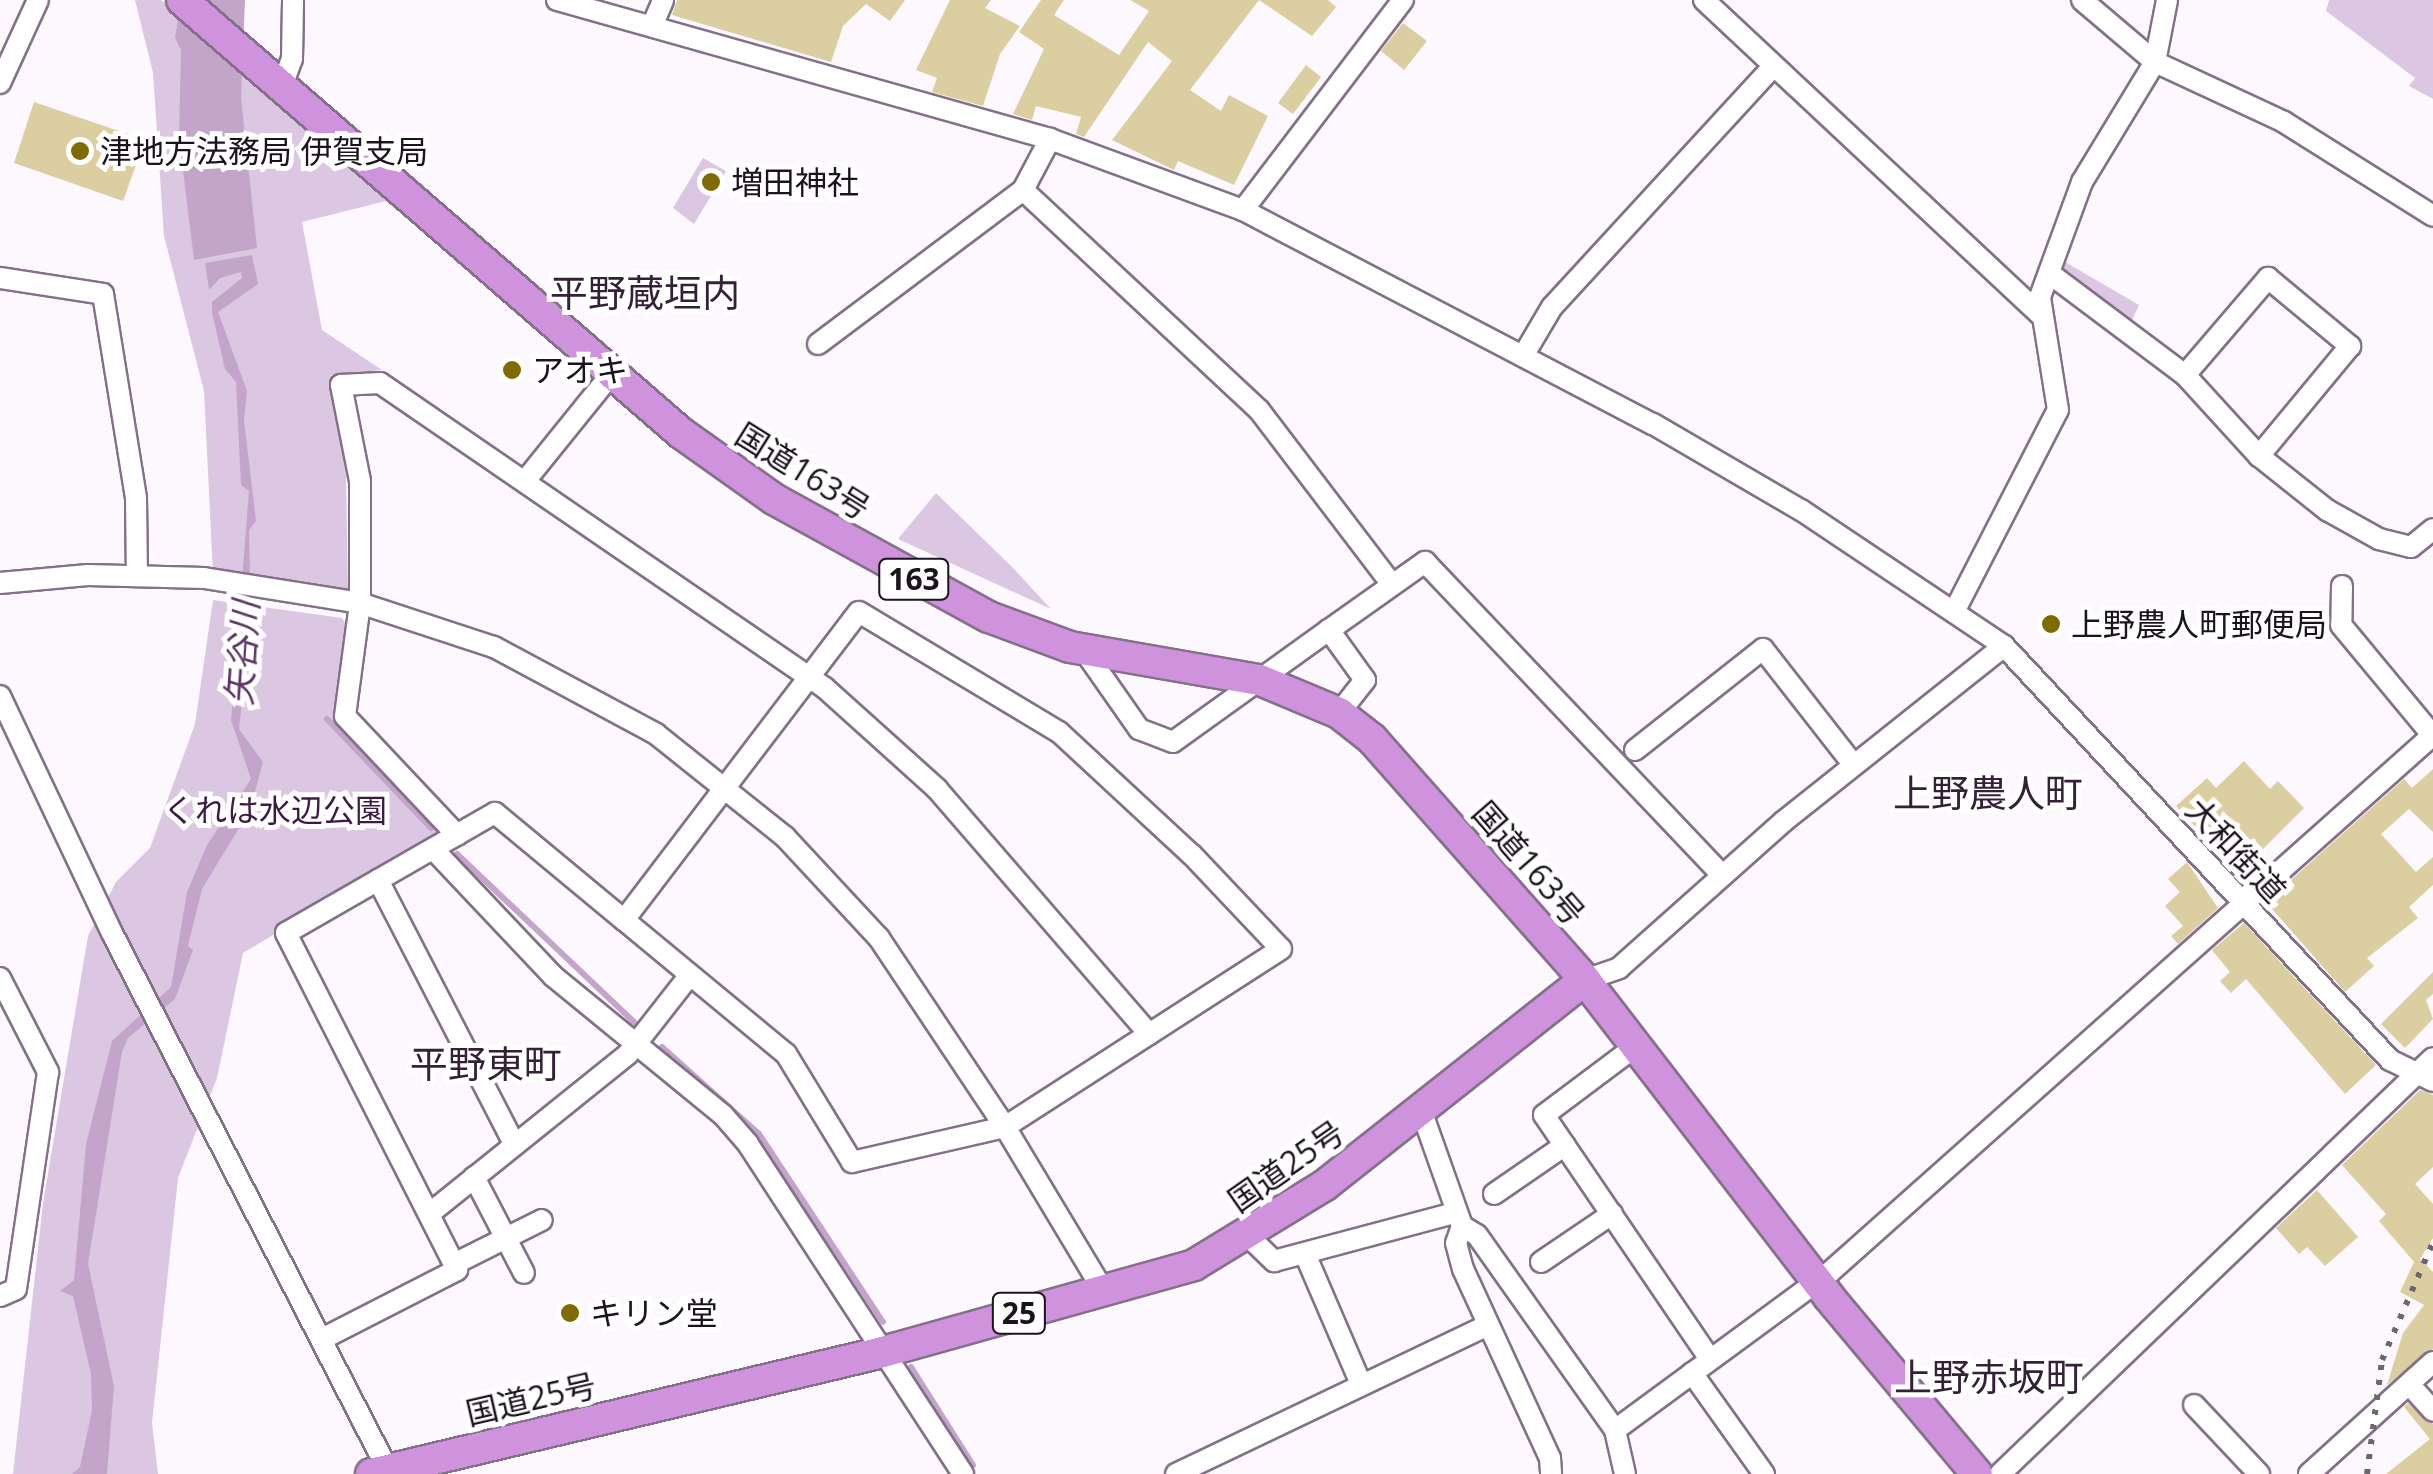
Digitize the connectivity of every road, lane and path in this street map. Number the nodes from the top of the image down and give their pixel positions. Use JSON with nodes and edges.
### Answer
{"nodes":[{"id":1,"x":38,"y":0,"type":"edge"},
{"id":2,"x":182,"y":0,"type":"edge"},
{"id":3,"x":293,"y":0,"type":"edge"},
{"id":4,"x":557,"y":0,"type":"edge"},
{"id":5,"x":663,"y":0,"type":"edge"},
{"id":6,"x":1704,"y":0,"type":"edge"},
{"id":7,"x":2082,"y":0,"type":"edge"},
{"id":8,"x":2168,"y":0,"type":"edge"},
{"id":9,"x":1391,"y":4,"type":"edge"},
{"id":10,"x":653,"y":24,"type":"junction"},
{"id":11,"x":2155,"y":62,"type":"junction"},
{"id":12,"x":1773,"y":67,"type":"junction"},
{"id":13,"x":0,"y":82,"type":"edge"},
{"id":14,"x":279,"y":84,"type":"junction"},
{"id":15,"x":1050,"y":139,"type":"junction"},
{"id":16,"x":1024,"y":190,"type":"junction"},
{"id":17,"x":1244,"y":210,"type":"junction"},
{"id":18,"x":2433,"y":216,"type":"edge"},
{"id":19,"x":2050,"y":274,"type":"junction"},
{"id":20,"x":0,"y":278,"type":"edge"},
{"id":21,"x":2040,"y":314,"type":"junction"},
{"id":22,"x":818,"y":344,"type":"dead end"},
{"id":23,"x":1523,"y":356,"type":"junction"},
{"id":24,"x":612,"y":372,"type":"junction"},
{"id":25,"x":2185,"y":375,"type":"junction"},
{"id":26,"x":2259,"y":456,"type":"junction"},
{"id":27,"x":525,"y":482,"type":"junction"},
{"id":28,"x":2433,"y":529,"type":"edge"},
{"id":29,"x":136,"y":575,"type":"junction"},
{"id":30,"x":1390,"y":582,"type":"junction"},
{"id":31,"x":0,"y":583,"type":"edge"},
{"id":32,"x":2342,"y":586,"type":"dead end"},
{"id":33,"x":352,"y":602,"type":"junction"},
{"id":34,"x":1955,"y":610,"type":"junction"},
{"id":35,"x":1330,"y":630,"type":"junction"},
{"id":36,"x":2004,"y":646,"type":"junction"},
{"id":37,"x":1084,"y":649,"type":"junction"},
{"id":38,"x":808,"y":676,"type":"junction"},
{"id":39,"x":1260,"y":680,"type":"junction"},
{"id":40,"x":0,"y":696,"type":"edge"},
{"id":41,"x":1340,"y":712,"type":"junction"},
{"id":42,"x":2433,"y":736,"type":"edge"},
{"id":43,"x":1634,"y":750,"type":"dead end"},
{"id":44,"x":1853,"y":764,"type":"junction"},
{"id":45,"x":725,"y":784,"type":"junction"},
{"id":46,"x":457,"y":835,"type":"junction"},
{"id":47,"x":433,"y":849,"type":"junction"},
{"id":48,"x":1722,"y":876,"type":"junction"},
{"id":49,"x":378,"y":880,"type":"junction"},
{"id":50,"x":2246,"y":904,"type":"junction"},
{"id":51,"x":624,"y":920,"type":"junction"},
{"id":52,"x":690,"y":974,"type":"junction"},
{"id":53,"x":0,"y":978,"type":"edge"},
{"id":54,"x":1585,"y":980,"type":"junction"},
{"id":55,"x":1149,"y":1034,"type":"junction"},
{"id":56,"x":638,"y":1044,"type":"junction"},
{"id":57,"x":1636,"y":1046,"type":"junction"},
{"id":58,"x":2429,"y":1070,"type":"edge"},
{"id":59,"x":1421,"y":1110,"type":"junction"},
{"id":60,"x":1006,"y":1127,"type":"junction"},
{"id":61,"x":515,"y":1145,"type":"junction"},
{"id":62,"x":1565,"y":1145,"type":"junction"},
{"id":63,"x":474,"y":1177,"type":"junction"},
{"id":64,"x":1494,"y":1194,"type":"dead end"},
{"id":65,"x":429,"y":1214,"type":"junction"},
{"id":66,"x":1612,"y":1214,"type":"junction"},
{"id":67,"x":542,"y":1220,"type":"dead end"},
{"id":68,"x":1459,"y":1220,"type":"junction"},
{"id":69,"x":1249,"y":1237,"type":"junction"},
{"id":70,"x":506,"y":1238,"type":"junction"},
{"id":71,"x":1305,"y":1254,"type":"junction"},
{"id":72,"x":1541,"y":1262,"type":"dead end"},
{"id":73,"x":454,"y":1264,"type":"junction"},
{"id":74,"x":524,"y":1273,"type":"dead end"},
{"id":75,"x":1817,"y":1282,"type":"junction"},
{"id":76,"x":1103,"y":1290,"type":"junction"},
{"id":77,"x":0,"y":1296,"type":"edge"},
{"id":78,"x":1486,"y":1326,"type":"junction"},
{"id":79,"x":322,"y":1340,"type":"junction"},
{"id":80,"x":883,"y":1352,"type":"junction"},
{"id":81,"x":1710,"y":1359,"type":"junction"},
{"id":82,"x":2433,"y":1362,"type":"edge"},
{"id":83,"x":1692,"y":1373,"type":"junction"},
{"id":84,"x":1362,"y":1384,"type":"junction"},
{"id":85,"x":2410,"y":1384,"type":"junction"},
{"id":86,"x":2194,"y":1405,"type":"dead end"},
{"id":87,"x":2433,"y":1411,"type":"edge"},
{"id":88,"x":1614,"y":1430,"type":"junction"},
{"id":89,"x":383,"y":1473,"type":"edge"},
{"id":90,"x":963,"y":1474,"type":"edge"},
{"id":91,"x":1176,"y":1474,"type":"edge"},
{"id":92,"x":1551,"y":1474,"type":"edge"},
{"id":93,"x":1625,"y":1474,"type":"edge"},
{"id":94,"x":1764,"y":1474,"type":"edge"},
{"id":95,"x":1976,"y":1474,"type":"edge"},
{"id":96,"x":2000,"y":1474,"type":"edge"},
{"id":97,"x":2259,"y":1474,"type":"edge"},
{"id":98,"x":2309,"y":1474,"type":"edge"}],
"edges":[{"from":1,"to":13,"type":"street"},
{"from":2,"to":14,"type":"highway","name":"国道163号","number":"163"},
{"from":3,"to":14,"type":"street"},
{"from":4,"to":10,"type":"street","name":"大和街道"},
{"from":5,"to":10,"type":"street"},
{"from":6,"to":12,"type":"street"},
{"from":7,"to":11,"type":"street"},
{"from":8,"to":11,"type":"street"},
{"from":9,"to":17,"type":"street"},
{"from":10,"to":15,"type":"street","name":"大和街道"},
{"from":11,"to":18,"type":"street"},
{"from":11,"to":19,"type":"street"},
{"from":12,"to":21,"type":"street"},
{"from":12,"to":23,"type":"street"},
{"from":14,"to":24,"type":"highway","name":"国道163号","number":"163"},
{"from":15,"to":16,"type":"street"},
{"from":15,"to":17,"type":"street","name":"大和街道"},
{"from":16,"to":22,"type":"street"},
{"from":16,"to":30,"type":"street"},
{"from":17,"to":23,"type":"street","name":"大和街道"},
{"from":19,"to":21,"type":"street"},
{"from":19,"to":25,"type":"street"},
{"from":20,"to":29,"type":"street"},
{"from":21,"to":34,"type":"street"},
{"from":23,"to":34,"type":"street","name":"大和街道"},
{"from":24,"to":27,"type":"street"},
{"from":24,"to":37,"type":"highway","name":"国道163号","number":"163"},
{"from":25,"to":26,"type":"street"},
{"from":25,"to":26,"type":"street"},
{"from":26,"to":28,"type":"street"},
{"from":27,"to":33,"type":"street"},
{"from":27,"to":38,"type":"street"},
{"from":29,"to":31,"type":"street"},
{"from":29,"to":33,"type":"street"},
{"from":30,"to":35,"type":"street"},
{"from":30,"to":48,"type":"street"},
{"from":32,"to":42,"type":"street"},
{"from":33,"to":45,"type":"street"},
{"from":33,"to":46,"type":"street"},
{"from":34,"to":36,"type":"street","name":"大和街道"},
{"from":35,"to":39,"type":"street"},
{"from":35,"to":41,"type":"street"},
{"from":36,"to":44,"type":"street"},
{"from":36,"to":50,"type":"street","name":"大和街道"},
{"from":37,"to":39,"type":"highway","name":"国道163号","number":"163"},
{"from":37,"to":39,"type":"street"},
{"from":38,"to":45,"type":"street"},
{"from":38,"to":55,"type":"street"},
{"from":38,"to":55,"type":"street"},
{"from":39,"to":41,"type":"highway","name":"国道163号","number":"163"},
{"from":40,"to":79,"type":"street"},
{"from":41,"to":54,"type":"highway","name":"国道163号","number":"163"},
{"from":42,"to":50,"type":"street"},
{"from":43,"to":44,"type":"street"},
{"from":44,"to":48,"type":"street"},
{"from":45,"to":51,"type":"street"},
{"from":45,"to":60,"type":"street"},
{"from":46,"to":47,"type":"street"},
{"from":46,"to":51,"type":"street"},
{"from":47,"to":49,"type":"street"},
{"from":47,"to":56,"type":"street"},
{"from":48,"to":54,"type":"street"},
{"from":49,"to":61,"type":"street"},
{"from":49,"to":65,"type":"street"},
{"from":50,"to":58,"type":"street","name":"大和街道"},
{"from":50,"to":75,"type":"street"},
{"from":51,"to":52,"type":"street"},
{"from":52,"to":56,"type":"street"},
{"from":52,"to":60,"type":"street"},
{"from":53,"to":77,"type":"street"},
{"from":54,"to":57,"type":"highway"},
{"from":54,"to":59,"type":"highway","name":"国道25号","number":"25"},
{"from":55,"to":60,"type":"street"},
{"from":56,"to":61,"type":"street"},
{"from":56,"to":80,"type":"street"},
{"from":57,"to":62,"type":"street"},
{"from":57,"to":75,"type":"highway"},
{"from":58,"to":96,"type":"street"},
{"from":59,"to":68,"type":"street"},
{"from":59,"to":69,"type":"highway","name":"国道25号","number":"25"},
{"from":60,"to":76,"type":"street"},
{"from":61,"to":63,"type":"street"},
{"from":62,"to":64,"type":"street"},
{"from":62,"to":66,"type":"street"},
{"from":63,"to":65,"type":"street"},
{"from":63,"to":70,"type":"street"},
{"from":65,"to":73,"type":"street"},
{"from":66,"to":72,"type":"street"},
{"from":66,"to":81,"type":"street"},
{"from":67,"to":70,"type":"street"},
{"from":68,"to":71,"type":"street"},
{"from":68,"to":78,"type":"street"},
{"from":68,"to":88,"type":"street"},
{"from":69,"to":71,"type":"street"},
{"from":69,"to":76,"type":"highway","name":"国道25号","number":"25"},
{"from":70,"to":73,"type":"street"},
{"from":70,"to":74,"type":"street"},
{"from":71,"to":84,"type":"street"},
{"from":73,"to":79,"type":"street"},
{"from":75,"to":81,"type":"street"},
{"from":75,"to":95,"type":"highway"},
{"from":76,"to":80,"type":"highway","name":"国道25号","number":"25"},
{"from":78,"to":84,"type":"street"},
{"from":78,"to":92,"type":"street"},
{"from":79,"to":89,"type":"street"},
{"from":80,"to":89,"type":"highway","name":"国道25号","number":"25"},
{"from":80,"to":90,"type":"street"},
{"from":81,"to":83,"type":"street"},
{"from":82,"to":85,"type":"street"},
{"from":83,"to":88,"type":"street"},
{"from":83,"to":94,"type":"street"},
{"from":84,"to":91,"type":"street"},
{"from":85,"to":87,"type":"street"},
{"from":85,"to":98,"type":"street"},
{"from":86,"to":97,"type":"street"},
{"from":88,"to":93,"type":"street"}]}
